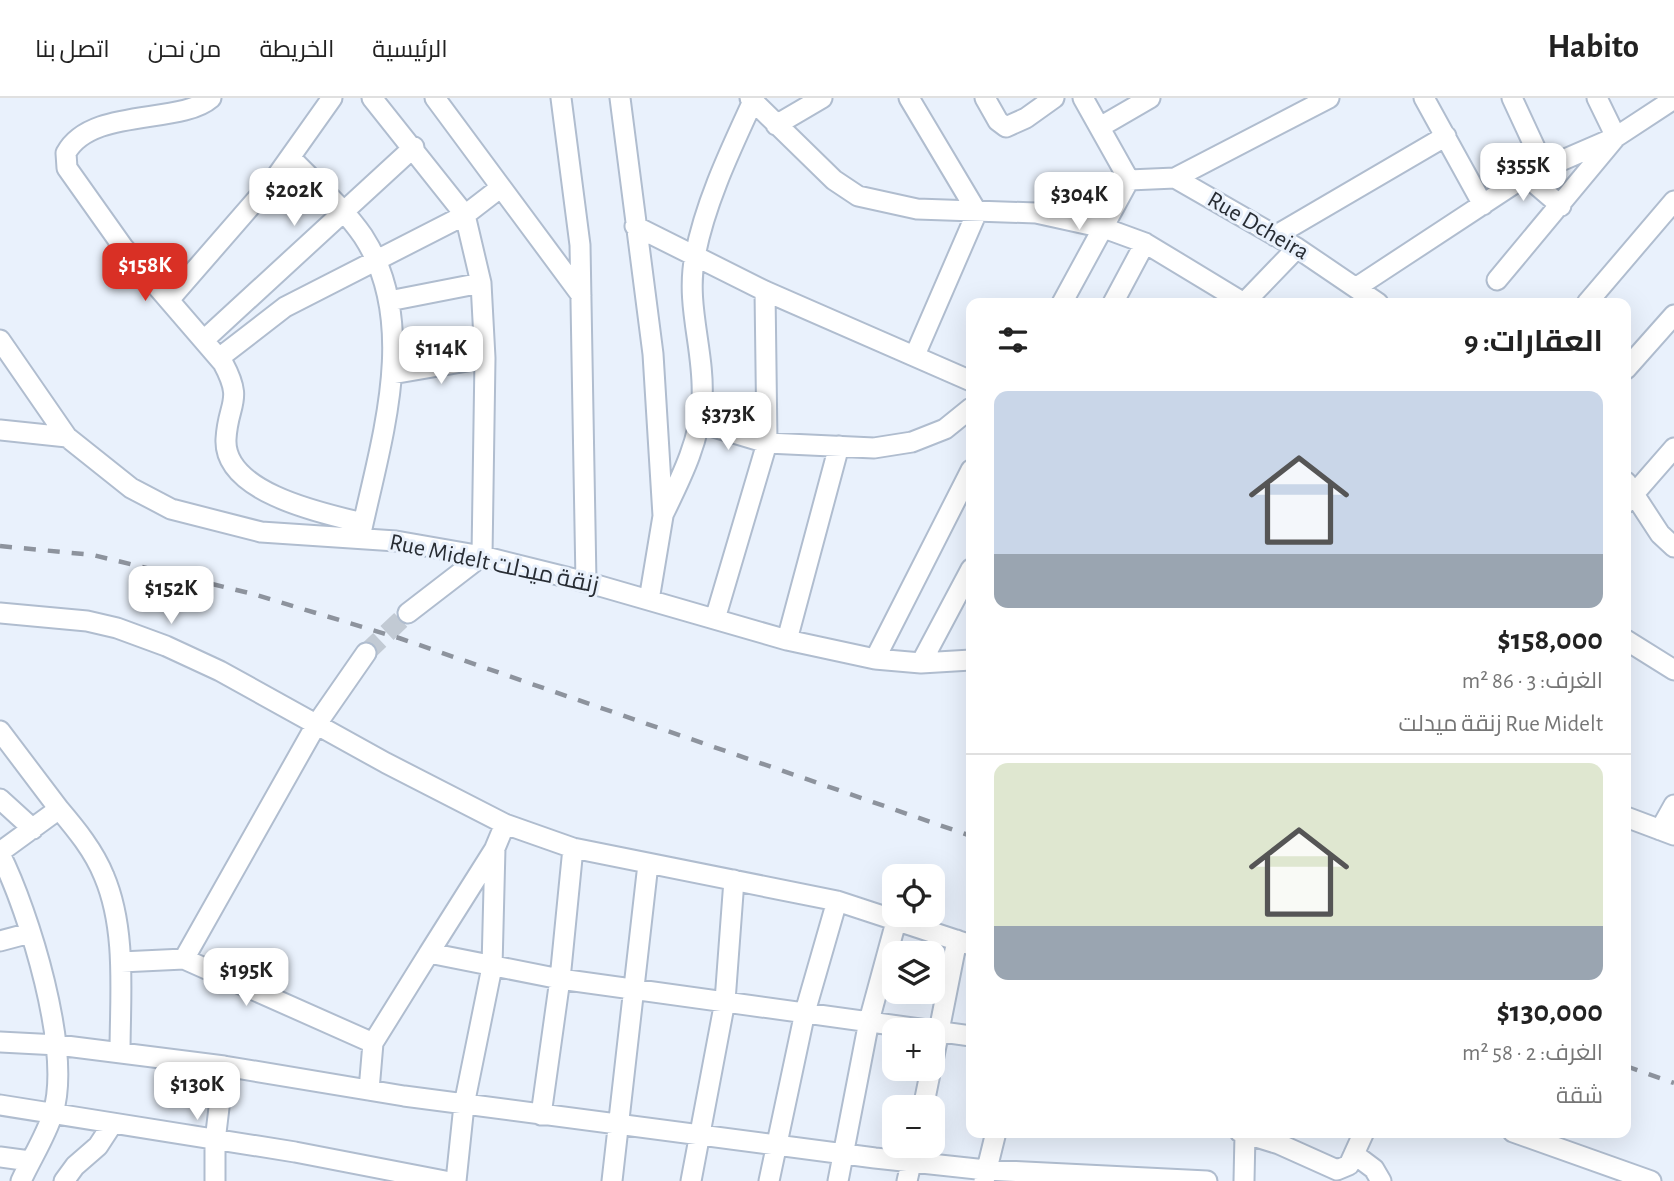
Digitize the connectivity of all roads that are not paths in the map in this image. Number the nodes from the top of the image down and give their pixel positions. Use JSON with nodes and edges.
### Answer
{"nodes":[{"id":1,"x":211,"y":98,"type":"edge"},
{"id":2,"x":331,"y":98,"type":"edge"},
{"id":3,"x":372,"y":98,"type":"edge"},
{"id":4,"x":435,"y":98,"type":"edge"},
{"id":5,"x":561,"y":98,"type":"edge"},
{"id":6,"x":620,"y":98,"type":"edge"},
{"id":7,"x":822,"y":98,"type":"edge"},
{"id":8,"x":909,"y":98,"type":"edge"},
{"id":9,"x":985,"y":98,"type":"edge"},
{"id":10,"x":1054,"y":98,"type":"edge"},
{"id":11,"x":1083,"y":98,"type":"edge"},
{"id":12,"x":1150,"y":98,"type":"edge"},
{"id":13,"x":1329,"y":98,"type":"edge"},
{"id":14,"x":1424,"y":98,"type":"edge"},
{"id":15,"x":1512,"y":98,"type":"edge"},
{"id":16,"x":1597,"y":98,"type":"edge"},
{"id":17,"x":1674,"y":99,"type":"edge"},
{"id":18,"x":751,"y":100,"type":"edge"},
{"id":19,"x":776,"y":125,"type":"junction"},
{"id":20,"x":1100,"y":127,"type":"junction"},
{"id":21,"x":1446,"y":136,"type":"junction"},
{"id":22,"x":1616,"y":137,"type":"junction"},
{"id":23,"x":414,"y":147,"type":"junction"},
{"id":24,"x":291,"y":158,"type":"junction"},
{"id":25,"x":1545,"y":167,"type":"junction"},
{"id":26,"x":1526,"y":177,"type":"junction"},
{"id":27,"x":1175,"y":178,"type":"junction"},
{"id":28,"x":1129,"y":180,"type":"junction"},
{"id":29,"x":500,"y":188,"type":"junction"},
{"id":30,"x":1483,"y":205,"type":"junction"},
{"id":31,"x":1561,"y":206,"type":"junction"},
{"id":32,"x":344,"y":211,"type":"junction"},
{"id":33,"x":977,"y":212,"type":"junction"},
{"id":34,"x":1671,"y":212,"type":"edge"},
{"id":35,"x":465,"y":215,"type":"junction"},
{"id":36,"x":635,"y":226,"type":"junction"},
{"id":37,"x":1104,"y":228,"type":"junction"},
{"id":38,"x":1275,"y":236,"type":"junction"},
{"id":39,"x":1145,"y":243,"type":"junction"},
{"id":40,"x":1297,"y":248,"type":"junction"},
{"id":41,"x":694,"y":257,"type":"junction"},
{"id":42,"x":376,"y":259,"type":"junction"},
{"id":43,"x":1497,"y":280,"type":"dead end"},
{"id":44,"x":481,"y":283,"type":"junction"},
{"id":45,"x":1357,"y":287,"type":"junction"},
{"id":46,"x":765,"y":291,"type":"junction"},
{"id":47,"x":581,"y":295,"type":"junction"},
{"id":48,"x":1065,"y":298,"type":"edge"},
{"id":49,"x":1116,"y":298,"type":"edge"},
{"id":50,"x":1236,"y":298,"type":"edge"},
{"id":51,"x":1249,"y":298,"type":"edge"},
{"id":52,"x":1370,"y":298,"type":"edge"},
{"id":53,"x":1592,"y":298,"type":"edge"},
{"id":54,"x":169,"y":300,"type":"junction"},
{"id":55,"x":389,"y":301,"type":"junction"},
{"id":56,"x":1674,"y":315,"type":"edge"},
{"id":57,"x":0,"y":340,"type":"edge"},
{"id":58,"x":204,"y":340,"type":"junction"},
{"id":59,"x":915,"y":355,"type":"junction"},
{"id":60,"x":219,"y":358,"type":"junction"},
{"id":61,"x":485,"y":358,"type":"junction"},
{"id":62,"x":1631,"y":363,"type":"edge"},
{"id":63,"x":392,"y":374,"type":"junction"},
{"id":64,"x":966,"y":380,"type":"edge"},
{"id":65,"x":966,"y":412,"type":"edge"},
{"id":66,"x":700,"y":423,"type":"junction"},
{"id":67,"x":0,"y":430,"type":"edge"},
{"id":68,"x":67,"y":436,"type":"junction"},
{"id":69,"x":767,"y":443,"type":"junction"},
{"id":70,"x":839,"y":446,"type":"junction"},
{"id":71,"x":1674,"y":448,"type":"edge"},
{"id":72,"x":966,"y":480,"type":"edge"},
{"id":73,"x":1631,"y":490,"type":"edge"},
{"id":74,"x":1631,"y":495,"type":"edge"},
{"id":75,"x":663,"y":516,"type":"junction"},
{"id":76,"x":362,"y":530,"type":"junction"},
{"id":77,"x":1674,"y":547,"type":"edge"},
{"id":78,"x":482,"y":556,"type":"junction"},
{"id":79,"x":966,"y":578,"type":"edge"},
{"id":80,"x":586,"y":582,"type":"junction"},
{"id":81,"x":649,"y":600,"type":"junction"},
{"id":82,"x":0,"y":612,"type":"edge"},
{"id":83,"x":408,"y":613,"type":"tunnel mouth"},
{"id":84,"x":715,"y":619,"type":"junction"},
{"id":85,"x":788,"y":640,"type":"junction"},
{"id":86,"x":1631,"y":644,"type":"edge"},
{"id":87,"x":366,"y":653,"type":"tunnel mouth"},
{"id":88,"x":875,"y":659,"type":"junction"},
{"id":89,"x":966,"y":660,"type":"edge"},
{"id":90,"x":921,"y":663,"type":"junction"},
{"id":91,"x":1674,"y":670,"type":"edge"},
{"id":92,"x":316,"y":725,"type":"junction"},
{"id":93,"x":1,"y":734,"type":"edge"},
{"id":94,"x":0,"y":799,"type":"edge"},
{"id":95,"x":1674,"y":805,"type":"edge"},
{"id":96,"x":59,"y":809,"type":"junction"},
{"id":97,"x":1631,"y":819,"type":"edge"},
{"id":98,"x":505,"y":824,"type":"junction"},
{"id":99,"x":33,"y":829,"type":"junction"},
{"id":100,"x":1667,"y":833,"type":"edge"},
{"id":101,"x":495,"y":848,"type":"junction"},
{"id":102,"x":573,"y":848,"type":"junction"},
{"id":103,"x":0,"y":853,"type":"edge"},
{"id":104,"x":648,"y":864,"type":"junction"},
{"id":105,"x":734,"y":880,"type":"junction"},
{"id":106,"x":837,"y":901,"type":"junction"},
{"id":107,"x":882,"y":914,"type":"edge"},
{"id":108,"x":895,"y":927,"type":"edge"},
{"id":109,"x":922,"y":927,"type":"edge"},
{"id":110,"x":30,"y":933,"type":"junction"},
{"id":111,"x":0,"y":941,"type":"edge"},
{"id":112,"x":964,"y":942,"type":"edge"},
{"id":113,"x":429,"y":953,"type":"junction"},
{"id":114,"x":184,"y":959,"type":"junction"},
{"id":115,"x":121,"y":962,"type":"junction"},
{"id":116,"x":492,"y":967,"type":"junction"},
{"id":117,"x":560,"y":979,"type":"junction"},
{"id":118,"x":635,"y":988,"type":"junction"},
{"id":119,"x":725,"y":1001,"type":"junction"},
{"id":120,"x":805,"y":1012,"type":"junction"},
{"id":121,"x":942,"y":1018,"type":"edge"},
{"id":122,"x":869,"y":1021,"type":"junction"},
{"id":123,"x":882,"y":1022,"type":"edge"},
{"id":124,"x":945,"y":1030,"type":"edge"},
{"id":125,"x":966,"y":1035,"type":"edge"},
{"id":126,"x":0,"y":1042,"type":"edge"},
{"id":127,"x":373,"y":1043,"type":"junction"},
{"id":128,"x":58,"y":1045,"type":"junction"},
{"id":129,"x":120,"y":1053,"type":"junction"},
{"id":130,"x":224,"y":1066,"type":"junction"},
{"id":131,"x":369,"y":1090,"type":"junction"},
{"id":132,"x":0,"y":1105,"type":"edge"},
{"id":133,"x":464,"y":1105,"type":"junction"},
{"id":134,"x":53,"y":1113,"type":"junction"},
{"id":135,"x":541,"y":1115,"type":"junction"},
{"id":136,"x":113,"y":1124,"type":"junction"},
{"id":137,"x":620,"y":1126,"type":"junction"},
{"id":138,"x":698,"y":1133,"type":"junction"},
{"id":139,"x":994,"y":1138,"type":"edge"},
{"id":140,"x":1243,"y":1138,"type":"edge"},
{"id":141,"x":1256,"y":1138,"type":"edge"},
{"id":142,"x":1361,"y":1138,"type":"edge"},
{"id":143,"x":1530,"y":1138,"type":"edge"},
{"id":144,"x":215,"y":1140,"type":"junction"},
{"id":145,"x":775,"y":1145,"type":"junction"},
{"id":146,"x":842,"y":1154,"type":"junction"},
{"id":147,"x":882,"y":1154,"type":"edge"},
{"id":148,"x":1354,"y":1154,"type":"junction"},
{"id":149,"x":0,"y":1157,"type":"edge"},
{"id":150,"x":912,"y":1158,"type":"edge"},
{"id":151,"x":926,"y":1158,"type":"edge"},
{"id":152,"x":1312,"y":1160,"type":"junction"},
{"id":153,"x":30,"y":1161,"type":"junction"},
{"id":154,"x":985,"y":1176,"type":"edge"},
{"id":155,"x":1036,"y":1177,"type":"edge"},
{"id":156,"x":20,"y":1181,"type":"edge"},
{"id":157,"x":64,"y":1181,"type":"edge"},
{"id":158,"x":215,"y":1181,"type":"edge"},
{"id":159,"x":445,"y":1181,"type":"edge"},
{"id":160,"x":456,"y":1181,"type":"edge"},
{"id":161,"x":612,"y":1181,"type":"edge"},
{"id":162,"x":691,"y":1181,"type":"edge"},
{"id":163,"x":769,"y":1181,"type":"edge"},
{"id":164,"x":838,"y":1181,"type":"edge"},
{"id":165,"x":907,"y":1181,"type":"edge"},
{"id":166,"x":1207,"y":1181,"type":"edge"},
{"id":167,"x":1244,"y":1181,"type":"edge"},
{"id":168,"x":1312,"y":1181,"type":"edge"},
{"id":169,"x":1381,"y":1181,"type":"edge"},
{"id":170,"x":1651,"y":1181,"type":"edge"}],
"edges":[{"from":1,"to":54,"type":"street"},
{"from":2,"to":24,"type":"street"},
{"from":3,"to":23,"type":"street"},
{"from":4,"to":29,"type":"street"},
{"from":5,"to":47,"type":"street"},
{"from":6,"to":36,"type":"street"},
{"from":7,"to":19,"type":"street"},
{"from":8,"to":33,"type":"street"},
{"from":9,"to":10,"type":"street"},
{"from":11,"to":20,"type":"street"},
{"from":12,"to":20,"type":"street"},
{"from":13,"to":27,"type":"street"},
{"from":14,"to":21,"type":"street"},
{"from":15,"to":25,"type":"street"},
{"from":16,"to":22,"type":"street"},
{"from":17,"to":22,"type":"street"},
{"from":18,"to":19,"type":"street"},
{"from":18,"to":41,"type":"street"},
{"from":19,"to":33,"type":"street"},
{"from":20,"to":28,"type":"street"},
{"from":21,"to":30,"type":"street"},
{"from":21,"to":38,"type":"street"},
{"from":22,"to":25,"type":"street"},
{"from":22,"to":31,"type":"street"},
{"from":23,"to":32,"type":"street"},
{"from":23,"to":35,"type":"street"},
{"from":24,"to":32,"type":"street"},
{"from":24,"to":54,"type":"street"},
{"from":25,"to":26,"type":"street"},
{"from":26,"to":30,"type":"street"},
{"from":26,"to":31,"type":"street"},
{"from":27,"to":28,"type":"street"},
{"from":27,"to":38,"type":"street","name":"Rue Dcheira"},
{"from":28,"to":37,"type":"street"},
{"from":29,"to":35,"type":"street"},
{"from":29,"to":47,"type":"street"},
{"from":30,"to":45,"type":"street"},
{"from":31,"to":43,"type":"street"},
{"from":32,"to":42,"type":"street"},
{"from":32,"to":58,"type":"street"},
{"from":33,"to":37,"type":"street"},
{"from":33,"to":59,"type":"street"},
{"from":34,"to":53,"type":"street"},
{"from":35,"to":42,"type":"street"},
{"from":35,"to":44,"type":"street"},
{"from":36,"to":41,"type":"street"},
{"from":36,"to":75,"type":"street"},
{"from":37,"to":39,"type":"street"},
{"from":37,"to":48,"type":"street"},
{"from":38,"to":40,"type":"street","name":"Rue Dcheira"},
{"from":39,"to":49,"type":"street"},
{"from":39,"to":50,"type":"street"},
{"from":40,"to":45,"type":"street","name":"Rue Dcheira"},
{"from":40,"to":51,"type":"street"},
{"from":41,"to":46,"type":"street"},
{"from":41,"to":66,"type":"street"},
{"from":42,"to":55,"type":"street"},
{"from":42,"to":60,"type":"street"},
{"from":44,"to":55,"type":"street"},
{"from":44,"to":61,"type":"street"},
{"from":45,"to":52,"type":"street","name":"Rue Dcheira"},
{"from":46,"to":59,"type":"street"},
{"from":46,"to":69,"type":"street"},
{"from":47,"to":80,"type":"street"},
{"from":54,"to":58,"type":"street"},
{"from":55,"to":63,"type":"street"},
{"from":56,"to":62,"type":"street"},
{"from":57,"to":68,"type":"street","name":"Rue Midelt زنقة ميدلت"},
{"from":58,"to":60,"type":"street"},
{"from":59,"to":64,"type":"street"},
{"from":60,"to":76,"type":"street"},
{"from":61,"to":63,"type":"street"},
{"from":61,"to":78,"type":"street"},
{"from":63,"to":76,"type":"street"},
{"from":65,"to":70,"type":"street"},
{"from":66,"to":69,"type":"street"},
{"from":66,"to":75,"type":"street"},
{"from":67,"to":68,"type":"street"},
{"from":68,"to":76,"type":"street","name":"Rue Midelt زنقة ميدلت"},
{"from":69,"to":70,"type":"street"},
{"from":69,"to":84,"type":"street"},
{"from":70,"to":85,"type":"street"},
{"from":71,"to":73,"type":"street"},
{"from":72,"to":88,"type":"street"},
{"from":74,"to":77,"type":"street"},
{"from":75,"to":81,"type":"street"},
{"from":76,"to":78,"type":"street","name":"Rue Midelt زنقة ميدلت"},
{"from":78,"to":80,"type":"street","name":"Rue Midelt زنقة ميدلت"},
{"from":78,"to":83,"type":"street"},
{"from":79,"to":90,"type":"street"},
{"from":80,"to":81,"type":"street","name":"Rue Midelt زنقة ميدلت"},
{"from":81,"to":84,"type":"street","name":"Rue Midelt زنقة ميدلت"},
{"from":82,"to":92,"type":"street"},
{"from":84,"to":85,"type":"street","name":"Rue Midelt زنقة ميدلت"},
{"from":85,"to":88,"type":"street","name":"Rue Midelt زنقة ميدلت"},
{"from":86,"to":91,"type":"street"},
{"from":87,"to":92,"type":"street"},
{"from":88,"to":90,"type":"street","name":"Rue Midelt زنقة ميدلت"},
{"from":89,"to":90,"type":"street","name":"Rue Midelt زنقة ميدلت"},
{"from":92,"to":98,"type":"street"},
{"from":92,"to":114,"type":"street"},
{"from":93,"to":96,"type":"street"},
{"from":94,"to":99,"type":"street"},
{"from":95,"to":100,"type":"street"},
{"from":96,"to":99,"type":"street"},
{"from":96,"to":115,"type":"street"},
{"from":97,"to":100,"type":"street"},
{"from":98,"to":101,"type":"street"},
{"from":98,"to":102,"type":"street"},
{"from":99,"to":103,"type":"street"},
{"from":101,"to":113,"type":"street"},
{"from":101,"to":116,"type":"street"},
{"from":102,"to":104,"type":"street"},
{"from":102,"to":117,"type":"street"},
{"from":103,"to":110,"type":"street"},
{"from":104,"to":105,"type":"street"},
{"from":104,"to":118,"type":"street"},
{"from":105,"to":106,"type":"street"},
{"from":105,"to":119,"type":"street"},
{"from":106,"to":107,"type":"street"},
{"from":106,"to":120,"type":"street"},
{"from":108,"to":122,"type":"street"},
{"from":109,"to":112,"type":"street"},
{"from":110,"to":111,"type":"street"},
{"from":110,"to":128,"type":"street"},
{"from":112,"to":121,"type":"street"},
{"from":113,"to":116,"type":"street"},
{"from":113,"to":127,"type":"street"},
{"from":114,"to":115,"type":"street"},
{"from":114,"to":127,"type":"street"},
{"from":115,"to":129,"type":"street"},
{"from":116,"to":117,"type":"street"},
{"from":116,"to":133,"type":"street"},
{"from":117,"to":118,"type":"street"},
{"from":117,"to":135,"type":"street"},
{"from":118,"to":119,"type":"street"},
{"from":118,"to":137,"type":"street"},
{"from":119,"to":120,"type":"street"},
{"from":119,"to":138,"type":"street"},
{"from":120,"to":122,"type":"street"},
{"from":120,"to":145,"type":"street"},
{"from":122,"to":123,"type":"street"},
{"from":122,"to":146,"type":"street"},
{"from":124,"to":125,"type":"street"},
{"from":126,"to":128,"type":"street"},
{"from":127,"to":131,"type":"street"},
{"from":128,"to":129,"type":"street"},
{"from":128,"to":134,"type":"street"},
{"from":129,"to":130,"type":"street"},
{"from":130,"to":131,"type":"street"},
{"from":130,"to":144,"type":"street"},
{"from":131,"to":133,"type":"street"},
{"from":132,"to":134,"type":"street"},
{"from":133,"to":135,"type":"street"},
{"from":133,"to":160,"type":"street"},
{"from":134,"to":136,"type":"street"},
{"from":134,"to":153,"type":"street"},
{"from":135,"to":137,"type":"street"},
{"from":136,"to":144,"type":"street"},
{"from":136,"to":157,"type":"street"},
{"from":137,"to":138,"type":"street"},
{"from":137,"to":161,"type":"street"},
{"from":138,"to":145,"type":"street"},
{"from":138,"to":162,"type":"street"},
{"from":139,"to":154,"type":"street"},
{"from":140,"to":167,"type":"street"},
{"from":141,"to":152,"type":"street"},
{"from":142,"to":148,"type":"street"},
{"from":143,"to":170,"type":"street"},
{"from":144,"to":158,"type":"street"},
{"from":144,"to":159,"type":"street"},
{"from":145,"to":146,"type":"street"},
{"from":145,"to":163,"type":"street"},
{"from":146,"to":147,"type":"street"},
{"from":146,"to":164,"type":"street"},
{"from":148,"to":152,"type":"street"},
{"from":148,"to":169,"type":"street"},
{"from":149,"to":153,"type":"street"},
{"from":150,"to":165,"type":"street"},
{"from":151,"to":154,"type":"street"},
{"from":152,"to":168,"type":"street"},
{"from":153,"to":156,"type":"street"},
{"from":154,"to":155,"type":"street"},
{"from":155,"to":166,"type":"street"}]}
